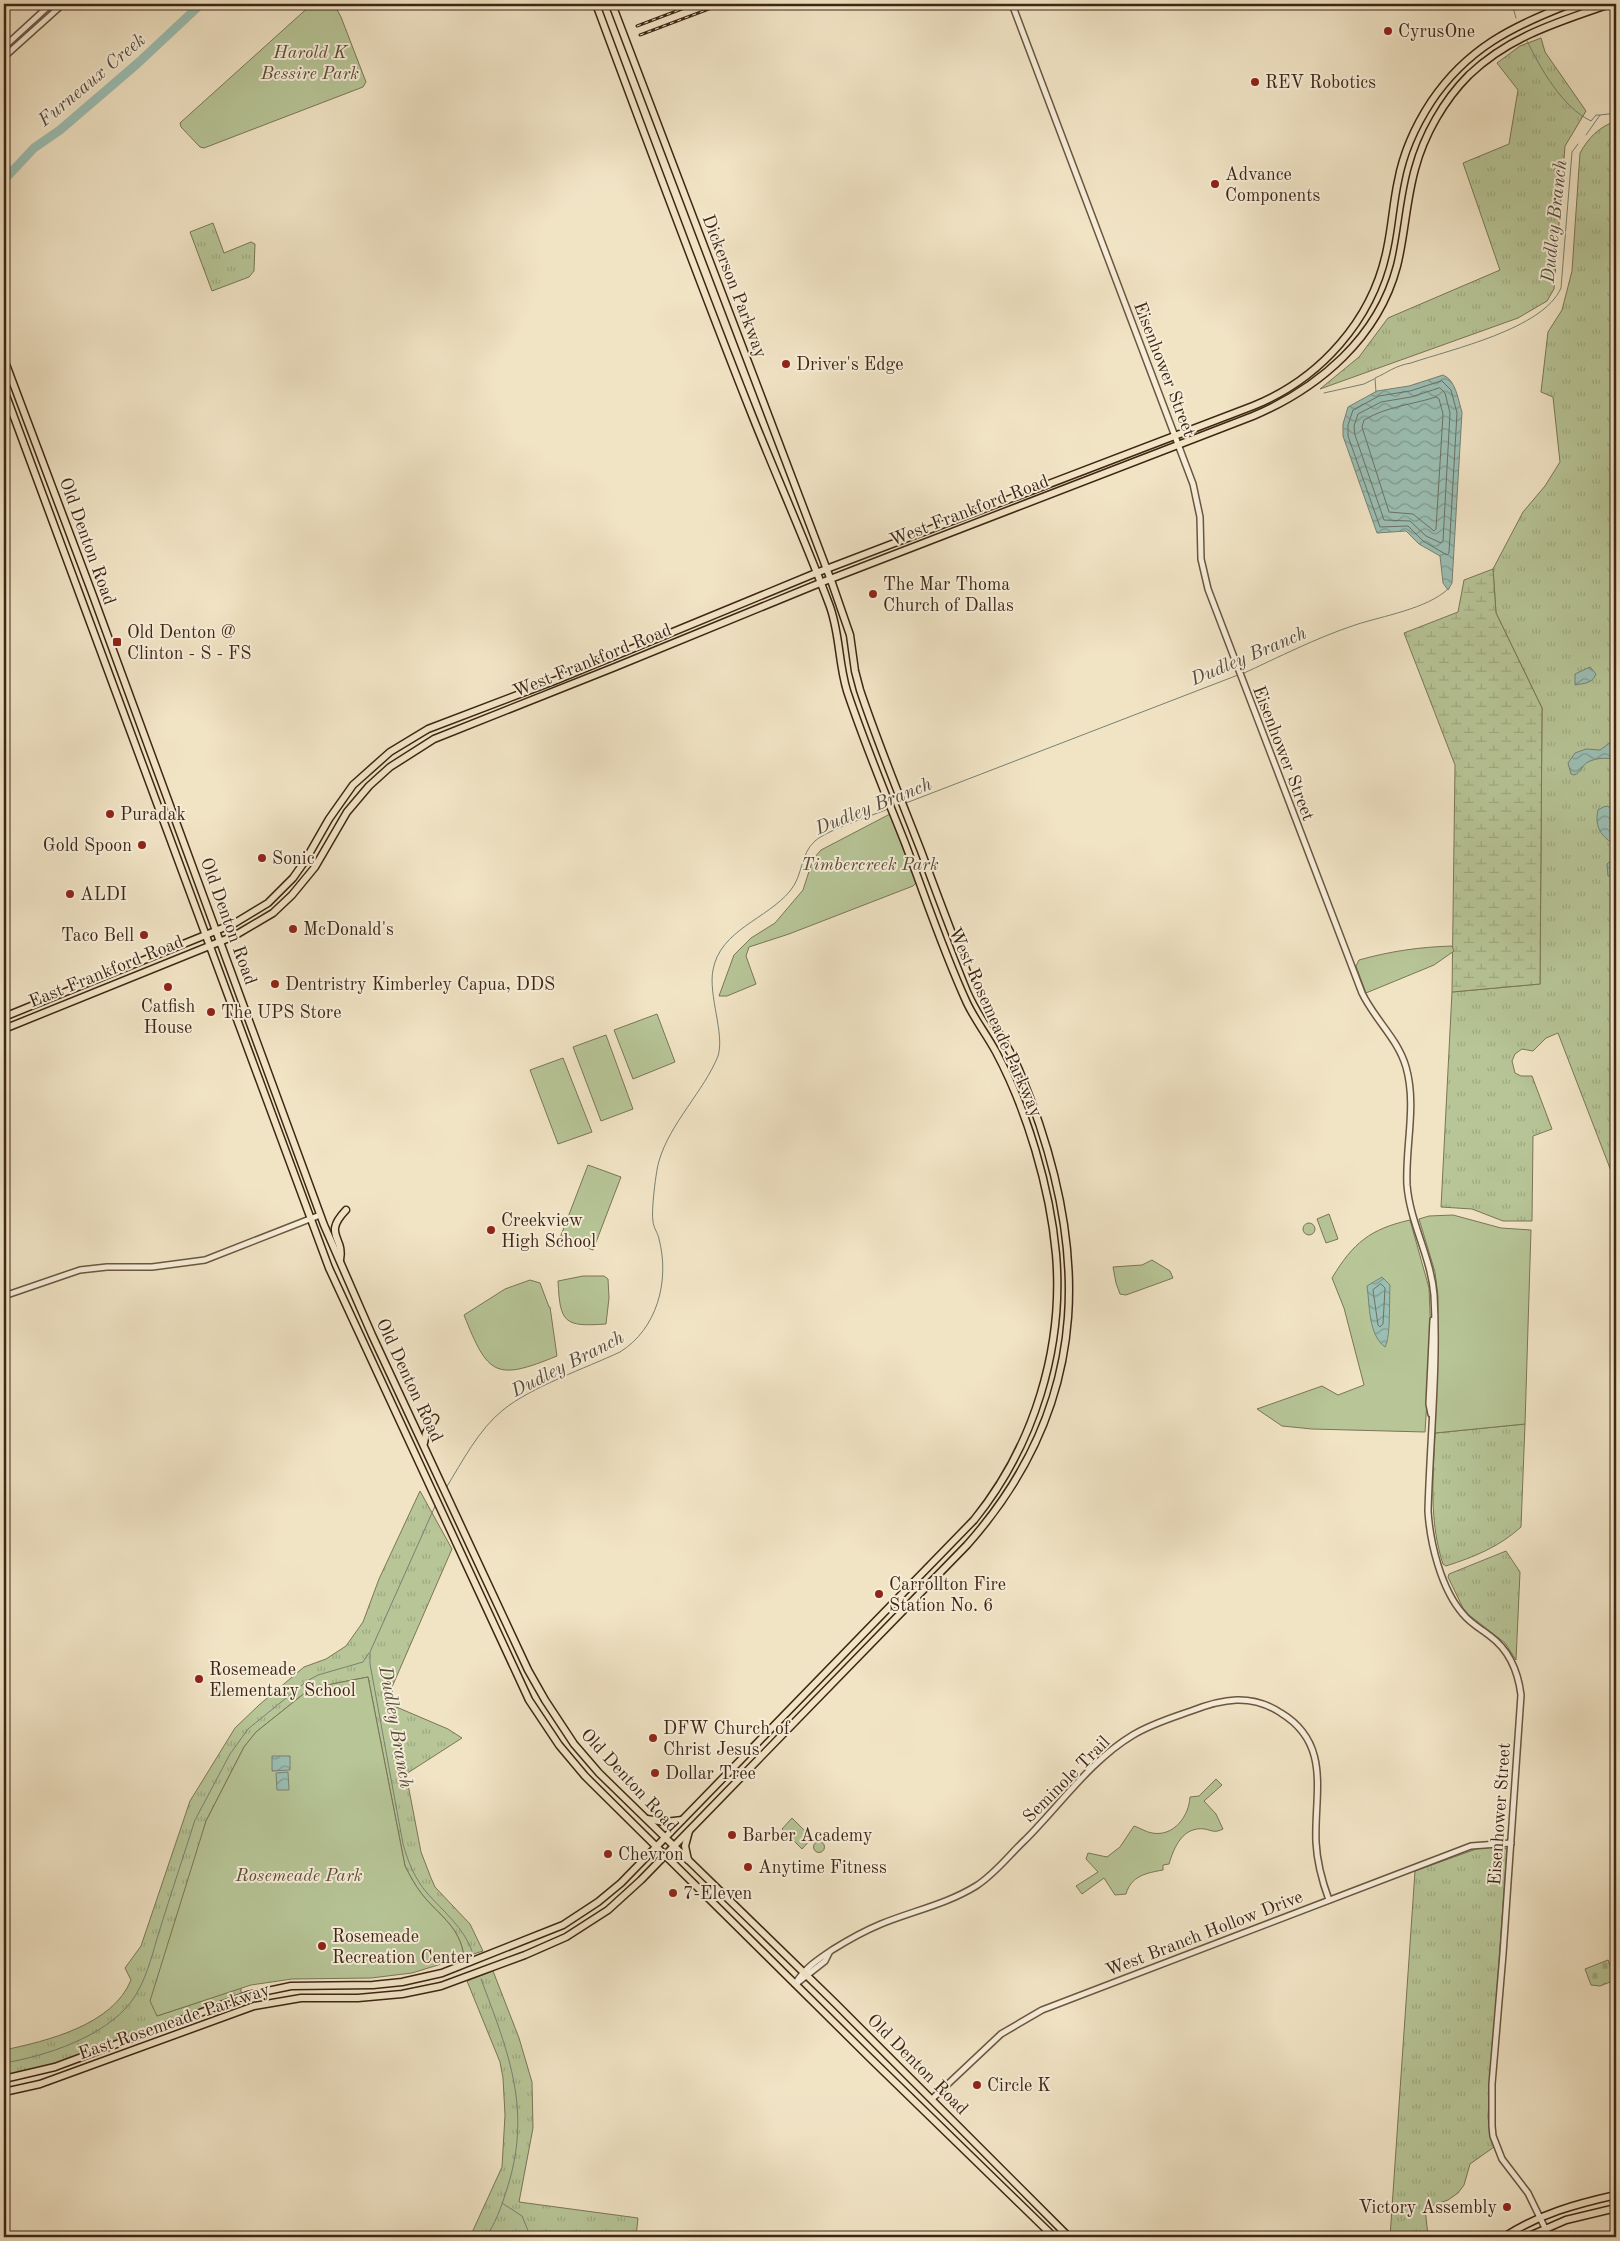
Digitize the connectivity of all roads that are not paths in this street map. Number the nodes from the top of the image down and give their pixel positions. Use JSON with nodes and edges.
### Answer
{"nodes":[{"id":1,"x":51,"y":4,"type":"edge"},
{"id":2,"x":63,"y":4,"type":"edge"},
{"id":3,"x":596,"y":4,"type":"edge"},
{"id":4,"x":612,"y":4,"type":"edge"},
{"id":5,"x":1012,"y":4,"type":"edge"},
{"id":6,"x":1570,"y":4,"type":"edge"},
{"id":7,"x":1610,"y":4,"type":"edge"},
{"id":8,"x":26,"y":26,"type":"junction"},
{"id":9,"x":32,"y":32,"type":"junction"},
{"id":10,"x":4,"y":46,"type":"edge"},
{"id":11,"x":4,"y":57,"type":"edge"},
{"id":12,"x":4,"y":360,"type":"edge"},
{"id":13,"x":4,"y":390,"type":"edge"},
{"id":14,"x":1175,"y":435,"type":"junction"},
{"id":15,"x":1179,"y":445,"type":"junction"},
{"id":16,"x":827,"y":568,"type":"junction"},
{"id":17,"x":816,"y":572,"type":"junction"},
{"id":18,"x":831,"y":579,"type":"junction"},
{"id":19,"x":820,"y":583,"type":"junction"},
{"id":20,"x":171,"y":809,"type":"junction"},
{"id":21,"x":159,"y":813,"type":"junction"},
{"id":22,"x":216,"y":931,"type":"junction"},
{"id":23,"x":205,"y":935,"type":"junction"},
{"id":24,"x":220,"y":942,"type":"junction"},
{"id":25,"x":210,"y":946,"type":"junction"},
{"id":26,"x":136,"y":964,"type":"junction"},
{"id":27,"x":139,"y":974,"type":"junction"},
{"id":28,"x":4,"y":1017,"type":"edge"},
{"id":29,"x":4,"y":1029,"type":"edge"},
{"id":30,"x":256,"y":1037,"type":"junction"},
{"id":31,"x":244,"y":1041,"type":"junction"},
{"id":32,"x":346,"y":1210,"type":"dead end"},
{"id":33,"x":320,"y":1215,"type":"junction"},
{"id":34,"x":310,"y":1218,"type":"junction"},
{"id":35,"x":340,"y":1261,"type":"junction"},
{"id":36,"x":4,"y":1296,"type":"edge"},
{"id":37,"x":435,"y":1418,"type":"dead end"},
{"id":38,"x":424,"y":1444,"type":"junction"},
{"id":39,"x":485,"y":1578,"type":"junction"},
{"id":40,"x":475,"y":1583,"type":"junction"},
{"id":41,"x":909,"y":1588,"type":"junction"},
{"id":42,"x":918,"y":1597,"type":"junction"},
{"id":43,"x":780,"y":1719,"type":"junction"},
{"id":44,"x":790,"y":1727,"type":"junction"},
{"id":45,"x":581,"y":1753,"type":"junction"},
{"id":46,"x":572,"y":1761,"type":"junction"},
{"id":47,"x":728,"y":1773,"type":"junction"},
{"id":48,"x":737,"y":1782,"type":"junction"},
{"id":49,"x":646,"y":1818,"type":"junction"},
{"id":50,"x":682,"y":1820,"type":"junction"},
{"id":51,"x":689,"y":1830,"type":"junction"},
{"id":52,"x":665,"y":1838,"type":"junction"},
{"id":53,"x":1511,"y":1843,"type":"junction"},
{"id":54,"x":656,"y":1846,"type":"junction"},
{"id":55,"x":673,"y":1846,"type":"junction"},
{"id":56,"x":664,"y":1855,"type":"junction"},
{"id":57,"x":689,"y":1861,"type":"junction"},
{"id":58,"x":1329,"y":1900,"type":"junction"},
{"id":59,"x":521,"y":1943,"type":"junction"},
{"id":60,"x":525,"y":1955,"type":"junction"},
{"id":61,"x":805,"y":1974,"type":"junction"},
{"id":62,"x":795,"y":1984,"type":"junction"},
{"id":63,"x":4,"y":2080,"type":"edge"},
{"id":64,"x":4,"y":2092,"type":"edge"},
{"id":65,"x":932,"y":2099,"type":"junction"},
{"id":66,"x":1614,"y":2195,"type":"edge"},
{"id":67,"x":1616,"y":2208,"type":"edge"},
{"id":68,"x":1540,"y":2217,"type":"junction"},
{"id":69,"x":1545,"y":2228,"type":"junction"},
{"id":70,"x":1054,"y":2237,"type":"edge"},
{"id":71,"x":1069,"y":2237,"type":"edge"},
{"id":72,"x":1504,"y":2237,"type":"edge"},
{"id":73,"x":1527,"y":2237,"type":"edge"}],
"edges":[{"from":1,"to":8,"type":"street"},
{"from":2,"to":9,"type":"street"},
{"from":3,"to":17,"type":"main road","name":"Dickerson Parkway"},
{"from":4,"to":16,"type":"main road","name":"Dickerson Parkway"},
{"from":5,"to":14,"type":"street","name":"Eisenhower Street"},
{"from":6,"to":14,"type":"main road","name":"West Frankford Road"},
{"from":7,"to":15,"type":"main road","name":"West Frankford Road"},
{"from":8,"to":9,"type":"street"},
{"from":8,"to":10,"type":"street"},
{"from":9,"to":11,"type":"street"},
{"from":12,"to":20,"type":"main road","name":"Old Denton Road"},
{"from":13,"to":21,"type":"main road","name":"Old Denton Road"},
{"from":14,"to":15,"type":"street","name":"Eisenhower Street"},
{"from":14,"to":16,"type":"main road","name":"West Frankford Road"},
{"from":15,"to":18,"type":"main road","name":"West Frankford Road"},
{"from":15,"to":53,"type":"street","name":"Eisenhower Street"},
{"from":16,"to":17,"type":"main road","name":"West Frankford Road"},
{"from":16,"to":18,"type":"main road","name":"Dickerson Parkway"},
{"from":17,"to":19,"type":"main road","name":"West Rosemeade Parkway"},
{"from":17,"to":22,"type":"main road","name":"West Frankford Road"},
{"from":18,"to":19,"type":"main road","name":"West Frankford Road"},
{"from":18,"to":42,"type":"main road","name":"West Rosemeade Parkway"},
{"from":19,"to":24,"type":"main road","name":"West Frankford Road"},
{"from":19,"to":41,"type":"main road","name":"West Rosemeade Parkway"},
{"from":20,"to":21,"type":"main road"},
{"from":20,"to":22,"type":"main road","name":"Old Denton Road"},
{"from":21,"to":23,"type":"main road","name":"Old Denton Road"},
{"from":22,"to":23,"type":"main road","name":"East Frankford Road"},
{"from":22,"to":24,"type":"main road","name":"Old Denton Road"},
{"from":23,"to":25,"type":"main road","name":"Old Denton Road"},
{"from":23,"to":26,"type":"main road","name":"East Frankford Road"},
{"from":24,"to":25,"type":"main road","name":"East Frankford Road"},
{"from":24,"to":30,"type":"main road","name":"Old Denton Road"},
{"from":25,"to":27,"type":"main road","name":"East Frankford Road"},
{"from":25,"to":31,"type":"main road","name":"Old Denton Road"},
{"from":26,"to":27,"type":"main road"},
{"from":26,"to":28,"type":"main road","name":"East Frankford Road"},
{"from":27,"to":29,"type":"main road","name":"East Frankford Road"},
{"from":30,"to":31,"type":"main road"},
{"from":30,"to":33,"type":"main road","name":"Old Denton Road"},
{"from":31,"to":34,"type":"main road","name":"Old Denton Road"},
{"from":32,"to":35,"type":"main road"},
{"from":33,"to":34,"type":"street"},
{"from":33,"to":35,"type":"main road","name":"Old Denton Road"},
{"from":34,"to":36,"type":"street"},
{"from":34,"to":40,"type":"main road","name":"Old Denton Road"},
{"from":35,"to":38,"type":"main road","name":"Old Denton Road"},
{"from":37,"to":38,"type":"main road"},
{"from":38,"to":39,"type":"main road","name":"Old Denton Road"},
{"from":39,"to":40,"type":"main road"},
{"from":39,"to":45,"type":"main road","name":"Old Denton Road"},
{"from":40,"to":46,"type":"main road","name":"Old Denton Road"},
{"from":41,"to":42,"type":"main road"},
{"from":41,"to":43,"type":"main road","name":"West Rosemeade Parkway"},
{"from":42,"to":44,"type":"main road","name":"West Rosemeade Parkway"},
{"from":43,"to":44,"type":"main road"},
{"from":43,"to":47,"type":"main road","name":"West Rosemeade Parkway"},
{"from":44,"to":48,"type":"main road","name":"West Rosemeade Parkway"},
{"from":45,"to":46,"type":"main road"},
{"from":45,"to":49,"type":"main road","name":"Old Denton Road"},
{"from":46,"to":54,"type":"main road","name":"Old Denton Road"},
{"from":47,"to":48,"type":"main road"},
{"from":47,"to":50,"type":"main road","name":"West Rosemeade Parkway"},
{"from":48,"to":51,"type":"main road","name":"West Rosemeade Parkway"},
{"from":49,"to":50,"type":"main road"},
{"from":49,"to":52,"type":"main road","name":"Old Denton Road"},
{"from":50,"to":52,"type":"main road","name":"West Rosemeade Parkway"},
{"from":51,"to":55,"type":"main road","name":"West Rosemeade Parkway"},
{"from":51,"to":57,"type":"main road"},
{"from":52,"to":54,"type":"main road","name":"West Rosemeade Parkway"},
{"from":52,"to":55,"type":"main road","name":"Old Denton Road"},
{"from":53,"to":58,"type":"street","name":"West Branch Hollow Drive"},
{"from":53,"to":68,"type":"street","name":"Eisenhower Street"},
{"from":54,"to":56,"type":"main road","name":"Old Denton Road"},
{"from":54,"to":59,"type":"main road","name":"East Rosemeade Parkway"},
{"from":55,"to":56,"type":"main road","name":"East Rosemeade Parkway"},
{"from":55,"to":57,"type":"main road","name":"Old Denton Road"},
{"from":56,"to":60,"type":"main road","name":"East Rosemeade Parkway"},
{"from":56,"to":62,"type":"main road","name":"Old Denton Road"},
{"from":57,"to":61,"type":"main road","name":"Old Denton Road"},
{"from":58,"to":61,"type":"street","name":"Seminole Trail"},
{"from":58,"to":65,"type":"street","name":"West Branch Hollow Drive"},
{"from":59,"to":60,"type":"main road"},
{"from":59,"to":63,"type":"main road","name":"East Rosemeade Parkway"},
{"from":60,"to":64,"type":"main road","name":"East Rosemeade Parkway"},
{"from":61,"to":62,"type":"street","name":"Seminole Trail"},
{"from":61,"to":65,"type":"main road","name":"Old Denton Road"},
{"from":62,"to":70,"type":"main road","name":"Old Denton Road"},
{"from":65,"to":71,"type":"main road","name":"Old Denton Road"},
{"from":66,"to":68,"type":"main road"},
{"from":67,"to":69,"type":"main road"},
{"from":68,"to":69,"type":"street","name":"Eisenhower Street"},
{"from":68,"to":72,"type":"main road"},
{"from":69,"to":73,"type":"main road"}]}
